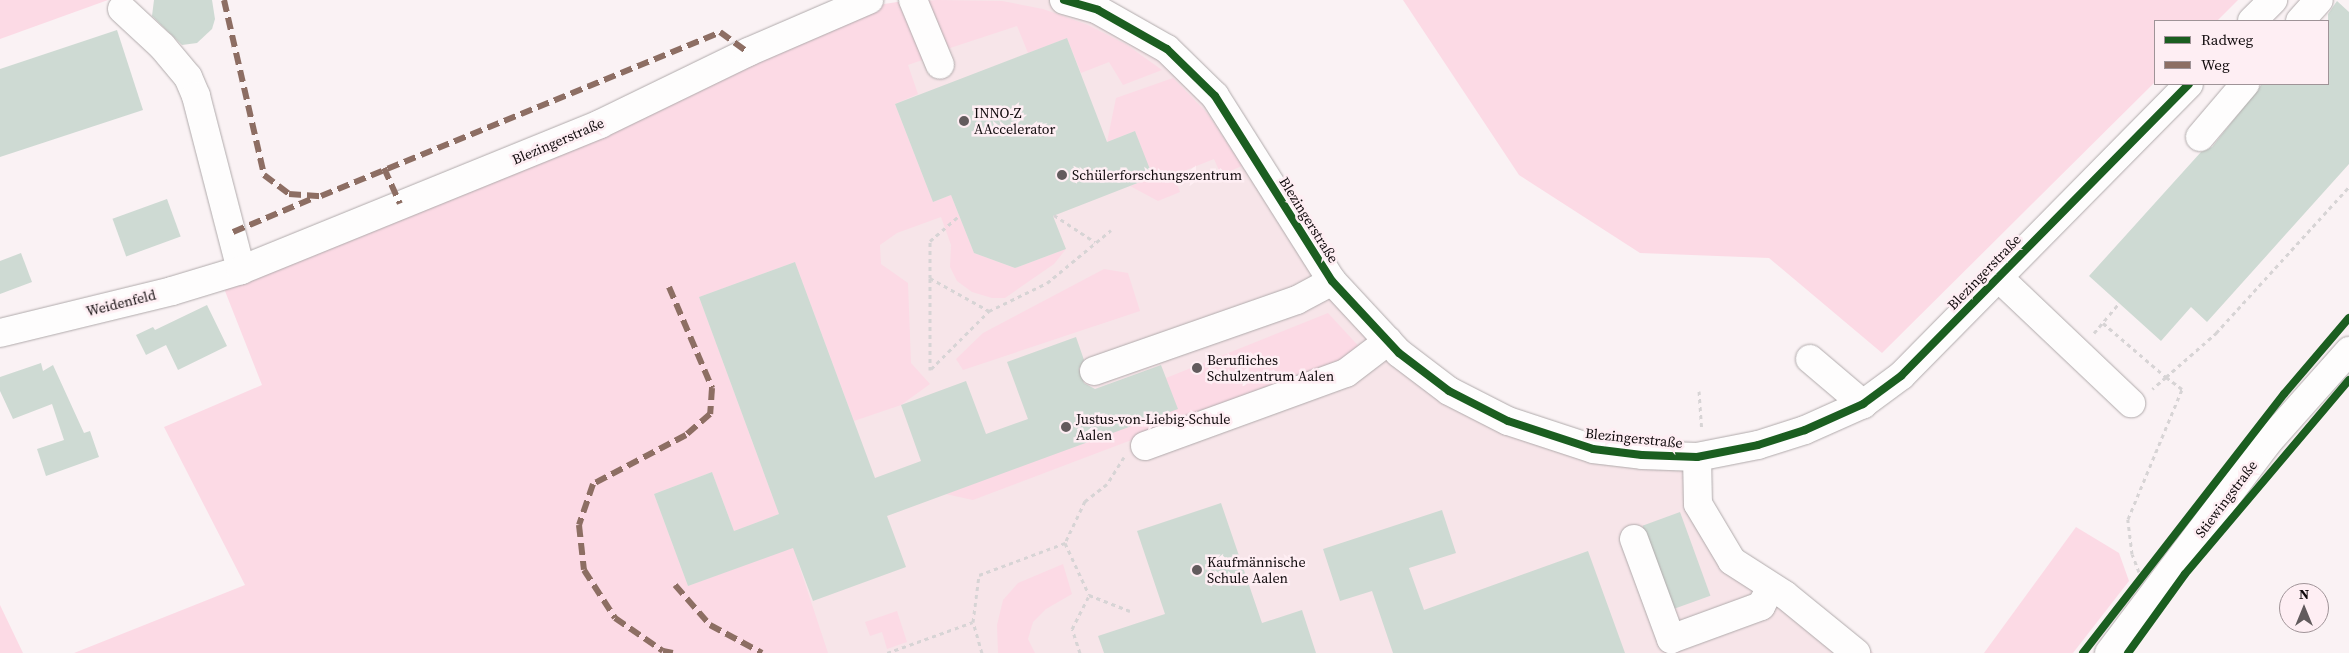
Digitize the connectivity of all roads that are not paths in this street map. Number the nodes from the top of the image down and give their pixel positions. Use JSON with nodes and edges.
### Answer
{"nodes":[{"id":1,"x":869,"y":0,"type":"edge"},
{"id":2,"x":913,"y":0,"type":"edge"},
{"id":3,"x":1064,"y":0,"type":"edge"},
{"id":4,"x":2273,"y":0,"type":"edge"},
{"id":5,"x":2319,"y":0,"type":"edge"},
{"id":6,"x":122,"y":10,"type":"dead end"},
{"id":7,"x":2253,"y":20,"type":"edge"},
{"id":8,"x":2301,"y":20,"type":"edge"},
{"id":9,"x":940,"y":66,"type":"dead end"},
{"id":10,"x":2188,"y":85,"type":"edge"},
{"id":11,"x":2244,"y":85,"type":"edge"},
{"id":12,"x":2200,"y":137,"type":"dead end"},
{"id":13,"x":241,"y":270,"type":"junction"},
{"id":14,"x":1997,"y":276,"type":"junction"},
{"id":15,"x":1332,"y":280,"type":"junction"},
{"id":16,"x":0,"y":333,"type":"edge"},
{"id":17,"x":1388,"y":340,"type":"junction"},
{"id":18,"x":2349,"y":351,"type":"edge"},
{"id":19,"x":1810,"y":359,"type":"dead end"},
{"id":20,"x":1094,"y":371,"type":"dead end"},
{"id":21,"x":2131,"y":402,"type":"road end"},
{"id":22,"x":1863,"y":404,"type":"junction"},
{"id":23,"x":1145,"y":446,"type":"road end"},
{"id":24,"x":1701,"y":456,"type":"junction"},
{"id":25,"x":1634,"y":539,"type":"dead end"},
{"id":26,"x":1770,"y":589,"type":"junction"},
{"id":27,"x":1856,"y":653,"type":"edge"},
{"id":28,"x":2109,"y":653,"type":"edge"}],
"edges":[{"from":1,"to":13,"type":"street","name":"Blezingerstraße"},
{"from":2,"to":9,"type":"street"},
{"from":3,"to":15,"type":"street","name":"Blezingerstraße"},
{"from":4,"to":7,"type":"street"},
{"from":5,"to":8,"type":"street"},
{"from":6,"to":13,"type":"street"},
{"from":10,"to":14,"type":"street","name":"Blezingerstraße"},
{"from":11,"to":12,"type":"street"},
{"from":13,"to":16,"type":"street","name":"Weidenfeld"},
{"from":14,"to":21,"type":"street"},
{"from":14,"to":22,"type":"street","name":"Blezingerstraße"},
{"from":15,"to":17,"type":"street","name":"Blezingerstraße"},
{"from":15,"to":20,"type":"street"},
{"from":17,"to":23,"type":"street"},
{"from":17,"to":24,"type":"street","name":"Blezingerstraße"},
{"from":18,"to":28,"type":"street","name":"Stiewingstraße"},
{"from":19,"to":22,"type":"street"},
{"from":22,"to":24,"type":"street","name":"Blezingerstraße"},
{"from":24,"to":26,"type":"street"},
{"from":25,"to":26,"type":"street"},
{"from":26,"to":27,"type":"street"}]}
